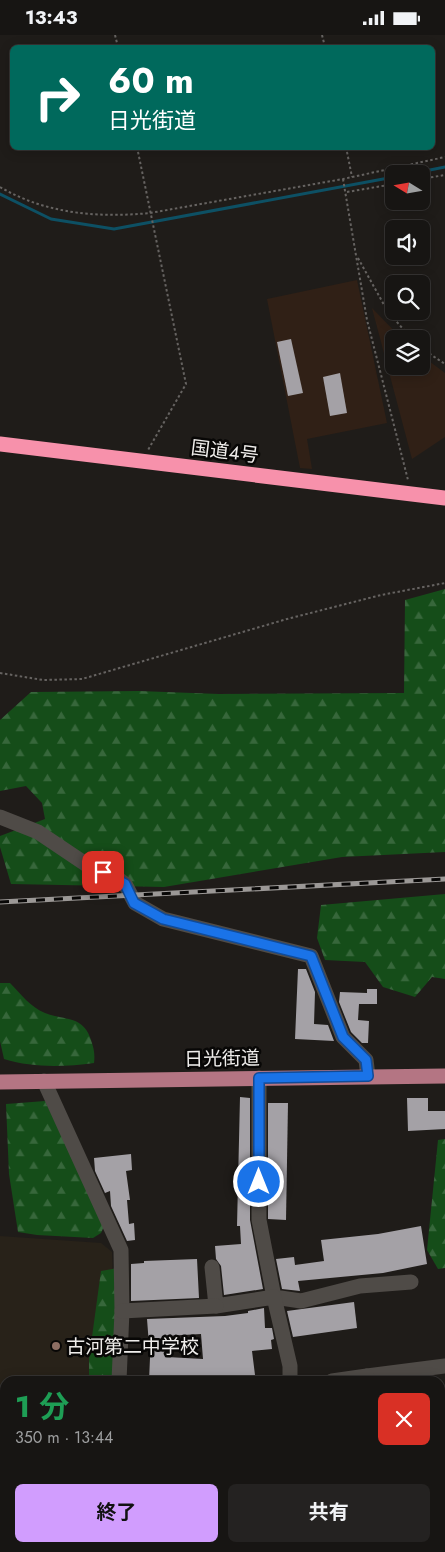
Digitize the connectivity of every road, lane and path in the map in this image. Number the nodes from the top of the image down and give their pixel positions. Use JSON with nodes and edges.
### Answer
{"nodes":[{"id":1,"x":138,"y":150,"type":"edge"},
{"id":2,"x":347,"y":150,"type":"edge"},
{"id":3,"x":445,"y":157,"type":"edge"},
{"id":4,"x":445,"y":175,"type":"edge"},
{"id":5,"x":352,"y":177,"type":"junction"},
{"id":6,"x":430,"y":178,"type":"edge"},
{"id":7,"x":343,"y":179,"type":"junction"},
{"id":8,"x":385,"y":186,"type":"edge"},
{"id":9,"x":0,"y":187,"type":"edge"},
{"id":10,"x":346,"y":192,"type":"junction"},
{"id":11,"x":150,"y":213,"type":"junction"},
{"id":12,"x":357,"y":256,"type":"junction"},
{"id":13,"x":404,"y":330,"type":"edge"},
{"id":14,"x":430,"y":354,"type":"edge"},
{"id":15,"x":445,"y":364,"type":"edge"},
{"id":16,"x":0,"y":443,"type":"edge"},
{"id":17,"x":144,"y":461,"type":"junction"},
{"id":18,"x":411,"y":493,"type":"junction"},
{"id":19,"x":445,"y":498,"type":"edge"},
{"id":20,"x":445,"y":583,"type":"edge"},
{"id":21,"x":0,"y":673,"type":"edge"},
{"id":22,"x":0,"y":817,"type":"edge"},
{"id":23,"x":368,"y":1076,"type":"junction"},
{"id":24,"x":445,"y":1076,"type":"edge"},
{"id":25,"x":259,"y":1078,"type":"junction"},
{"id":26,"x":0,"y":1081,"type":"edge"},
{"id":27,"x":44,"y":1081,"type":"junction"},
{"id":28,"x":212,"y":1267,"type":"dead end"},
{"id":29,"x":412,"y":1282,"type":"dead end"},
{"id":30,"x":274,"y":1297,"type":"junction"},
{"id":31,"x":216,"y":1306,"type":"junction"},
{"id":32,"x":122,"y":1311,"type":"junction"},
{"id":33,"x":445,"y":1367,"type":"edge"},
{"id":34,"x":119,"y":1376,"type":"edge"},
{"id":35,"x":290,"y":1376,"type":"edge"},
{"id":36,"x":386,"y":1376,"type":"edge"}],
"edges":[{"from":1,"to":11,"type":"path"},
{"from":2,"to":5,"type":"path"},
{"from":3,"to":5,"type":"path"},
{"from":4,"to":6,"type":"path"},
{"from":5,"to":7,"type":"path"},
{"from":7,"to":10,"type":"path"},
{"from":7,"to":11,"type":"path"},
{"from":8,"to":10,"type":"path"},
{"from":9,"to":11,"type":"path"},
{"from":10,"to":12,"type":"path"},
{"from":11,"to":17,"type":"path"},
{"from":12,"to":13,"type":"path"},
{"from":12,"to":18,"type":"path"},
{"from":14,"to":15,"type":"path"},
{"from":16,"to":17,"type":"highway","name":"国道4号"},
{"from":17,"to":18,"type":"highway","name":"国道4号"},
{"from":18,"to":19,"type":"highway","name":"国道4号"},
{"from":20,"to":21,"type":"path"},
{"from":22,"to":23,"type":"street"},
{"from":23,"to":24,"type":"main road","name":"日光街道"},
{"from":23,"to":25,"type":"main road","name":"日光街道"},
{"from":25,"to":27,"type":"main road","name":"日光街道"},
{"from":25,"to":30,"type":"street"},
{"from":26,"to":27,"type":"main road","name":"日光街道"},
{"from":27,"to":32,"type":"street"},
{"from":28,"to":31,"type":"street"},
{"from":29,"to":30,"type":"street"},
{"from":30,"to":31,"type":"street"},
{"from":30,"to":35,"type":"street"},
{"from":31,"to":32,"type":"street"},
{"from":32,"to":34,"type":"street"},
{"from":33,"to":36,"type":"street"}]}
